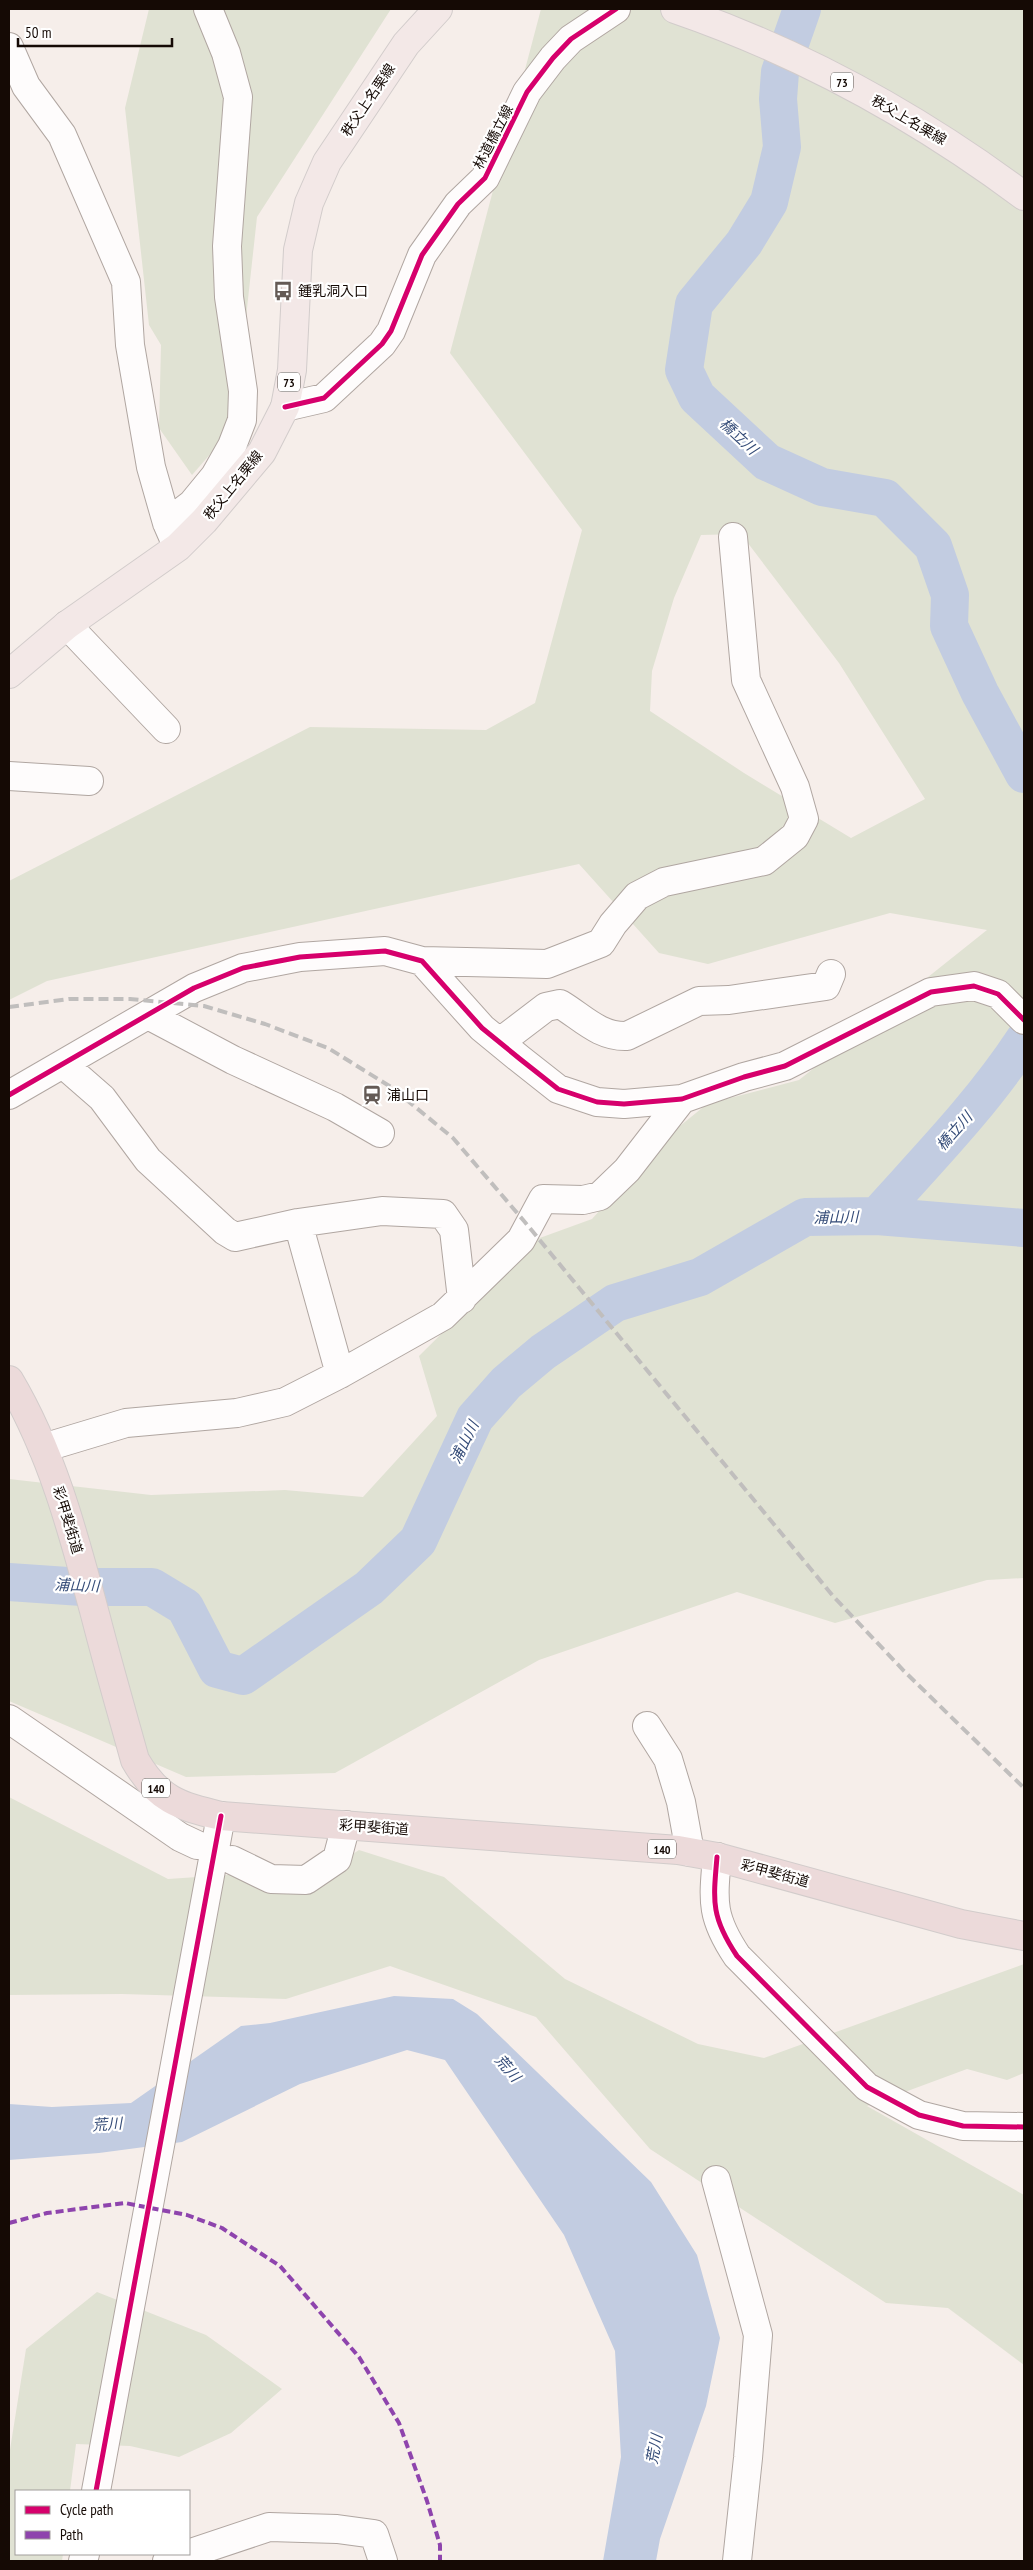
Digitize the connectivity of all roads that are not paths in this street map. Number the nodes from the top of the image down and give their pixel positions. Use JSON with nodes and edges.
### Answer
{"nodes":[{"id":1,"x":208,"y":9,"type":"edge"},
{"id":2,"x":438,"y":9,"type":"edge"},
{"id":3,"x":616,"y":9,"type":"edge"},
{"id":4,"x":675,"y":9,"type":"edge"},
{"id":5,"x":9,"y":47,"type":"edge"},
{"id":6,"x":1024,"y":196,"type":"edge"},
{"id":7,"x":285,"y":408,"type":"junction"},
{"id":8,"x":172,"y":535,"type":"junction"},
{"id":9,"x":733,"y":537,"type":"dead end"},
{"id":10,"x":67,"y":625,"type":"junction"},
{"id":11,"x":9,"y":674,"type":"edge"},
{"id":12,"x":166,"y":729,"type":"dead end"},
{"id":13,"x":9,"y":776,"type":"edge"},
{"id":14,"x":89,"y":782,"type":"dead end"},
{"id":15,"x":422,"y":962,"type":"junction"},
{"id":16,"x":831,"y":974,"type":"dead end"},
{"id":17,"x":148,"y":1015,"type":"junction"},
{"id":18,"x":1024,"y":1020,"type":"edge"},
{"id":19,"x":500,"y":1042,"type":"junction"},
{"id":20,"x":63,"y":1064,"type":"junction"},
{"id":21,"x":9,"y":1095,"type":"edge"},
{"id":22,"x":682,"y":1099,"type":"junction"},
{"id":23,"x":380,"y":1133,"type":"dead end"},
{"id":24,"x":298,"y":1222,"type":"junction"},
{"id":25,"x":462,"y":1298,"type":"junction"},
{"id":26,"x":340,"y":1374,"type":"junction"},
{"id":27,"x":9,"y":1380,"type":"edge"},
{"id":28,"x":43,"y":1448,"type":"junction"},
{"id":29,"x":9,"y":1719,"type":"edge"},
{"id":30,"x":647,"y":1726,"type":"dead end"},
{"id":31,"x":222,"y":1816,"type":"junction"},
{"id":32,"x":346,"y":1825,"type":"junction"},
{"id":33,"x":198,"y":1845,"type":"dead end"},
{"id":34,"x":690,"y":1852,"type":"junction"},
{"id":35,"x":717,"y":1858,"type":"junction"},
{"id":36,"x":232,"y":1860,"type":"dead end"},
{"id":37,"x":1024,"y":1936,"type":"edge"},
{"id":38,"x":1024,"y":2127,"type":"edge"},
{"id":39,"x":716,"y":2180,"type":"dead end"},
{"id":40,"x":96,"y":2490,"type":"edge"},
{"id":41,"x":190,"y":2553,"type":"edge"},
{"id":42,"x":185,"y":2555,"type":"edge"},
{"id":43,"x":167,"y":2561,"type":"edge"},
{"id":44,"x":383,"y":2561,"type":"edge"},
{"id":45,"x":737,"y":2561,"type":"edge"}],
"edges":[{"from":1,"to":8,"type":"street"},
{"from":2,"to":7,"type":"main road","name":"秩父上名栗線","number":"73"},
{"from":3,"to":7,"type":"street","name":"林道橋立線"},
{"from":4,"to":6,"type":"main road","name":"秩父上名栗線","number":"73"},
{"from":5,"to":8,"type":"street"},
{"from":7,"to":8,"type":"main road","name":"秩父上名栗線","number":"73"},
{"from":8,"to":10,"type":"main road","name":"秩父上名栗線","number":"73"},
{"from":9,"to":15,"type":"street"},
{"from":10,"to":11,"type":"main road","name":"秩父上名栗線","number":"73"},
{"from":10,"to":12,"type":"street"},
{"from":13,"to":14,"type":"street"},
{"from":15,"to":17,"type":"street"},
{"from":15,"to":19,"type":"street"},
{"from":16,"to":19,"type":"street"},
{"from":17,"to":20,"type":"street"},
{"from":17,"to":23,"type":"street"},
{"from":18,"to":22,"type":"street"},
{"from":19,"to":22,"type":"street"},
{"from":20,"to":21,"type":"street"},
{"from":20,"to":24,"type":"street"},
{"from":22,"to":25,"type":"street"},
{"from":24,"to":25,"type":"street"},
{"from":24,"to":26,"type":"street"},
{"from":25,"to":26,"type":"street"},
{"from":26,"to":28,"type":"street"},
{"from":27,"to":28,"type":"highway","name":"彩甲斐街道","number":"140"},
{"from":28,"to":31,"type":"highway","name":"彩甲斐街道","number":"140"},
{"from":29,"to":33,"type":"street"},
{"from":30,"to":34,"type":"street"},
{"from":31,"to":32,"type":"highway","name":"彩甲斐街道","number":"140"},
{"from":31,"to":40,"type":"street"},
{"from":32,"to":34,"type":"highway","name":"彩甲斐街道","number":"140"},
{"from":32,"to":36,"type":"street"},
{"from":34,"to":35,"type":"highway","name":"彩甲斐街道","number":"140"},
{"from":35,"to":37,"type":"highway","name":"彩甲斐街道","number":"140"},
{"from":35,"to":38,"type":"street"},
{"from":39,"to":45,"type":"street"},
{"from":41,"to":44,"type":"street"},
{"from":42,"to":43,"type":"street"}]}
